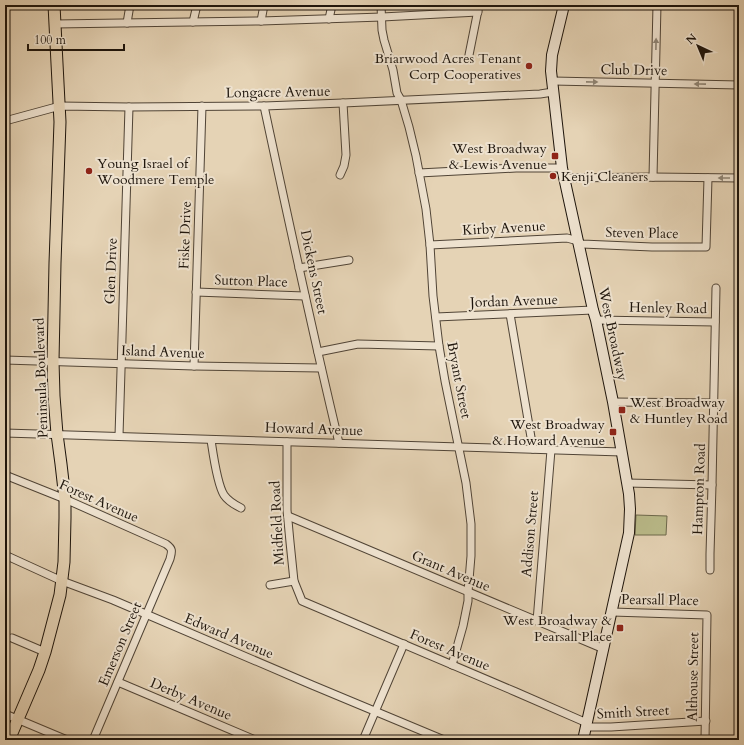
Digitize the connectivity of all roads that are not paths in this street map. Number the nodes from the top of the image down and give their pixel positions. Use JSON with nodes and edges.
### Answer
{"nodes":[{"id":1,"x":130,"y":5,"type":"edge"},
{"id":2,"x":197,"y":5,"type":"edge"},
{"id":3,"x":264,"y":5,"type":"edge"},
{"id":4,"x":332,"y":5,"type":"edge"},
{"id":5,"x":381,"y":5,"type":"edge"},
{"id":6,"x":564,"y":5,"type":"edge"},
{"id":7,"x":657,"y":5,"type":"edge"},
{"id":8,"x":55,"y":6,"type":"edge"},
{"id":9,"x":478,"y":8,"type":"edge"},
{"id":10,"x":382,"y":17,"type":"junction"},
{"id":11,"x":329,"y":19,"type":"junction"},
{"id":12,"x":261,"y":21,"type":"junction"},
{"id":13,"x":193,"y":22,"type":"junction"},
{"id":14,"x":127,"y":23,"type":"junction"},
{"id":15,"x":55,"y":24,"type":"junction"},
{"id":16,"x":469,"y":55,"type":"dead end"},
{"id":17,"x":553,"y":81,"type":"junction"},
{"id":18,"x":655,"y":83,"type":"junction"},
{"id":19,"x":739,"y":85,"type":"edge"},
{"id":20,"x":553,"y":92,"type":"junction"},
{"id":21,"x":401,"y":100,"type":"junction"},
{"id":22,"x":343,"y":103,"type":"junction"},
{"id":23,"x":60,"y":106,"type":"junction"},
{"id":24,"x":202,"y":106,"type":"junction"},
{"id":25,"x":264,"y":106,"type":"junction"},
{"id":26,"x":129,"y":107,"type":"junction"},
{"id":27,"x":5,"y":121,"type":"edge"},
{"id":28,"x":562,"y":168,"type":"junction"},
{"id":29,"x":419,"y":173,"type":"junction"},
{"id":30,"x":340,"y":175,"type":"dead end"},
{"id":31,"x":653,"y":177,"type":"junction"},
{"id":32,"x":564,"y":178,"type":"junction"},
{"id":33,"x":708,"y":178,"type":"junction"},
{"id":34,"x":739,"y":178,"type":"edge"},
{"id":35,"x":578,"y":241,"type":"junction"},
{"id":36,"x":430,"y":245,"type":"junction"},
{"id":37,"x":349,"y":260,"type":"dead end"},
{"id":38,"x":299,"y":268,"type":"junction"},
{"id":39,"x":716,"y":288,"type":"dead end"},
{"id":40,"x":196,"y":292,"type":"junction"},
{"id":41,"x":305,"y":296,"type":"junction"},
{"id":42,"x":510,"y":314,"type":"junction"},
{"id":43,"x":595,"y":315,"type":"junction"},
{"id":44,"x":436,"y":317,"type":"junction"},
{"id":45,"x":715,"y":322,"type":"junction"},
{"id":46,"x":439,"y":346,"type":"junction"},
{"id":47,"x":318,"y":352,"type":"junction"},
{"id":48,"x":5,"y":360,"type":"edge"},
{"id":49,"x":53,"y":362,"type":"junction"},
{"id":50,"x":121,"y":363,"type":"junction"},
{"id":51,"x":194,"y":366,"type":"junction"},
{"id":52,"x":321,"y":368,"type":"junction"},
{"id":53,"x":613,"y":402,"type":"junction"},
{"id":54,"x":714,"y":404,"type":"junction"},
{"id":55,"x":5,"y":433,"type":"edge"},
{"id":56,"x":57,"y":434,"type":"junction"},
{"id":57,"x":119,"y":436,"type":"junction"},
{"id":58,"x":211,"y":440,"type":"junction"},
{"id":59,"x":287,"y":442,"type":"junction"},
{"id":60,"x":339,"y":443,"type":"junction"},
{"id":61,"x":459,"y":447,"type":"junction"},
{"id":62,"x":533,"y":449,"type":"junction"},
{"id":63,"x":551,"y":450,"type":"junction"},
{"id":64,"x":622,"y":452,"type":"junction"},
{"id":65,"x":5,"y":475,"type":"edge"},
{"id":66,"x":627,"y":483,"type":"junction"},
{"id":67,"x":712,"y":486,"type":"junction"},
{"id":68,"x":65,"y":499,"type":"junction"},
{"id":69,"x":242,"y":508,"type":"dead end"},
{"id":70,"x":288,"y":516,"type":"junction"},
{"id":71,"x":5,"y":555,"type":"edge"},
{"id":72,"x":170,"y":559,"type":"joint"},
{"id":73,"x":710,"y":570,"type":"dead end"},
{"id":74,"x":62,"y":580,"type":"junction"},
{"id":75,"x":294,"y":581,"type":"junction"},
{"id":76,"x":270,"y":586,"type":"dead end"},
{"id":77,"x":468,"y":592,"type":"junction"},
{"id":78,"x":302,"y":601,"type":"joint"},
{"id":79,"x":612,"y":612,"type":"junction"},
{"id":80,"x":707,"y":614,"type":"joint"},
{"id":81,"x":146,"y":615,"type":"junction"},
{"id":82,"x":537,"y":621,"type":"junction"},
{"id":83,"x":12,"y":638,"type":"dead end"},
{"id":84,"x":404,"y":644,"type":"junction"},
{"id":85,"x":604,"y":649,"type":"junction"},
{"id":86,"x":46,"y":652,"type":"junction"},
{"id":87,"x":452,"y":665,"type":"junction"},
{"id":88,"x":118,"y":682,"type":"junction"},
{"id":89,"x":375,"y":712,"type":"junction"},
{"id":90,"x":5,"y":714,"type":"edge"},
{"id":91,"x":18,"y":719,"type":"junction"},
{"id":92,"x":706,"y":721,"type":"junction"},
{"id":93,"x":587,"y":725,"type":"junction"},
{"id":94,"x":9,"y":740,"type":"edge"},
{"id":95,"x":67,"y":740,"type":"edge"},
{"id":96,"x":93,"y":740,"type":"edge"},
{"id":97,"x":255,"y":740,"type":"edge"},
{"id":98,"x":363,"y":740,"type":"edge"},
{"id":99,"x":444,"y":740,"type":"edge"},
{"id":100,"x":583,"y":740,"type":"edge"},
{"id":101,"x":705,"y":740,"type":"edge"}],
"edges":[{"from":1,"to":14,"type":"street"},
{"from":2,"to":13,"type":"street"},
{"from":3,"to":12,"type":"street"},
{"from":4,"to":11,"type":"street"},
{"from":5,"to":10,"type":"street","name":"Bryant Street"},
{"from":6,"to":17,"type":"main road","name":"West Broadway"},
{"from":18,"to":7,"type":"street","one_way":true},
{"from":8,"to":15,"type":"main road","name":"Peninsula Boulevard"},
{"from":9,"to":10,"type":"street"},
{"from":9,"to":16,"type":"street"},
{"from":10,"to":11,"type":"street"},
{"from":10,"to":21,"type":"street","name":"Bryant Street"},
{"from":11,"to":12,"type":"street"},
{"from":12,"to":13,"type":"street"},
{"from":13,"to":14,"type":"street"},
{"from":14,"to":15,"type":"street"},
{"from":15,"to":23,"type":"main road","name":"Peninsula Boulevard"},
{"from":17,"to":18,"type":"street","name":"Club Drive","one_way":true},
{"from":17,"to":20,"type":"main road","name":"West Broadway"},
{"from":19,"to":18,"type":"street","name":"Club Drive","one_way":true},
{"from":18,"to":31,"type":"street"},
{"from":20,"to":21,"type":"street","name":"Longacre Avenue"},
{"from":20,"to":28,"type":"main road","name":"West Broadway"},
{"from":21,"to":22,"type":"street","name":"Longacre Avenue"},
{"from":21,"to":29,"type":"street","name":"Bryant Street"},
{"from":22,"to":25,"type":"street","name":"Longacre Avenue"},
{"from":22,"to":30,"type":"street"},
{"from":23,"to":26,"type":"street","name":"Longacre Avenue"},
{"from":23,"to":27,"type":"street","name":"Longacre Avenue"},
{"from":23,"to":49,"type":"main road","name":"Peninsula Boulevard"},
{"from":24,"to":25,"type":"street","name":"Longacre Avenue"},
{"from":24,"to":26,"type":"street","name":"Longacre Avenue"},
{"from":24,"to":40,"type":"street","name":"Fiske Drive"},
{"from":25,"to":38,"type":"street","name":"Dickens Street"},
{"from":26,"to":50,"type":"street","name":"Glen Drive"},
{"from":28,"to":29,"type":"street"},
{"from":28,"to":32,"type":"main road","name":"West Broadway"},
{"from":29,"to":36,"type":"street","name":"Bryant Street"},
{"from":31,"to":32,"type":"street"},
{"from":31,"to":33,"type":"street"},
{"from":32,"to":35,"type":"main road","name":"West Broadway"},
{"from":34,"to":33,"type":"street","one_way":true},
{"from":33,"to":35,"type":"street","name":"Steven Place"},
{"from":35,"to":36,"type":"street","name":"Kirby Avenue"},
{"from":35,"to":43,"type":"main road","name":"West Broadway"},
{"from":36,"to":44,"type":"street","name":"Bryant Street"},
{"from":37,"to":38,"type":"street"},
{"from":38,"to":41,"type":"street","name":"Dickens Street"},
{"from":39,"to":45,"type":"street","name":"Hampton Road"},
{"from":40,"to":41,"type":"street","name":"Sutton Place"},
{"from":40,"to":51,"type":"street","name":"Fiske Drive"},
{"from":41,"to":47,"type":"street","name":"Dickens Street"},
{"from":42,"to":43,"type":"street","name":"Jordan Avenue"},
{"from":42,"to":44,"type":"street","name":"Jordan Avenue"},
{"from":42,"to":62,"type":"street"},
{"from":43,"to":45,"type":"street","name":"Henley Road"},
{"from":43,"to":53,"type":"main road","name":"West Broadway"},
{"from":44,"to":46,"type":"street","name":"Bryant Street"},
{"from":45,"to":54,"type":"street","name":"Hampton Road"},
{"from":46,"to":47,"type":"street"},
{"from":46,"to":61,"type":"street","name":"Bryant Street"},
{"from":47,"to":52,"type":"street","name":"Dickens Street"},
{"from":48,"to":49,"type":"street","name":"Island Avenue"},
{"from":49,"to":50,"type":"street","name":"Island Avenue"},
{"from":49,"to":56,"type":"main road","name":"Peninsula Boulevard"},
{"from":50,"to":51,"type":"street","name":"Island Avenue"},
{"from":50,"to":57,"type":"street","name":"Glen Drive"},
{"from":51,"to":52,"type":"street","name":"Island Avenue"},
{"from":52,"to":60,"type":"street","name":"Dickens Street"},
{"from":53,"to":54,"type":"street"},
{"from":53,"to":64,"type":"main road","name":"West Broadway"},
{"from":54,"to":67,"type":"street","name":"Hampton Road"},
{"from":55,"to":56,"type":"street","name":"Howard Avenue"},
{"from":56,"to":57,"type":"street","name":"Howard Avenue"},
{"from":56,"to":68,"type":"main road","name":"Peninsula Boulevard"},
{"from":57,"to":58,"type":"street","name":"Howard Avenue"},
{"from":58,"to":59,"type":"street","name":"Howard Avenue"},
{"from":58,"to":69,"type":"street"},
{"from":59,"to":60,"type":"street","name":"Howard Avenue"},
{"from":59,"to":70,"type":"street","name":"Midfield Road"},
{"from":60,"to":61,"type":"street","name":"Howard Avenue"},
{"from":61,"to":62,"type":"street","name":"Howard Avenue"},
{"from":61,"to":77,"type":"street","name":"Bryant Street"},
{"from":62,"to":63,"type":"street","name":"Howard Avenue"},
{"from":63,"to":64,"type":"street","name":"Howard Avenue"},
{"from":63,"to":82,"type":"street","name":"Addison Street"},
{"from":64,"to":66,"type":"main road","name":"West Broadway"},
{"from":65,"to":68,"type":"street","name":"Forest Avenue"},
{"from":66,"to":67,"type":"street"},
{"from":66,"to":79,"type":"main road","name":"West Broadway"},
{"from":67,"to":73,"type":"street","name":"Hampton Road"},
{"from":68,"to":72,"type":"street","name":"Forest Avenue"},
{"from":68,"to":74,"type":"main road","name":"Peninsula Boulevard"},
{"from":70,"to":75,"type":"street","name":"Midfield Road"},
{"from":70,"to":77,"type":"street","name":"Grant Avenue"},
{"from":71,"to":74,"type":"street","name":"Edward Avenue"},
{"from":72,"to":81,"type":"street","name":"Emerson Street"},
{"from":74,"to":81,"type":"street","name":"Edward Avenue"},
{"from":74,"to":86,"type":"main road","name":"Peninsula Boulevard"},
{"from":75,"to":76,"type":"street"},
{"from":75,"to":78,"type":"street","name":"Midfield Road"},
{"from":77,"to":82,"type":"street","name":"Grant Avenue"},
{"from":77,"to":87,"type":"street","name":"Bryant Street"},
{"from":78,"to":84,"type":"street","name":"Forest Avenue"},
{"from":79,"to":80,"type":"street","name":"Pearsall Place"},
{"from":79,"to":85,"type":"main road","name":"West Broadway"},
{"from":80,"to":92,"type":"street","name":"Althouse Street"},
{"from":81,"to":88,"type":"street","name":"Emerson Street"},
{"from":81,"to":89,"type":"street","name":"Edward Avenue"},
{"from":82,"to":85,"type":"street","name":"Grant Avenue"},
{"from":83,"to":86,"type":"street"},
{"from":84,"to":87,"type":"street","name":"Forest Avenue"},
{"from":84,"to":89,"type":"street"},
{"from":85,"to":93,"type":"main road","name":"West Broadway"},
{"from":86,"to":91,"type":"main road","name":"Peninsula Boulevard"},
{"from":87,"to":93,"type":"street","name":"Forest Avenue"},
{"from":88,"to":96,"type":"street","name":"Emerson Street"},
{"from":88,"to":97,"type":"street","name":"Derby Avenue"},
{"from":89,"to":98,"type":"street"},
{"from":89,"to":99,"type":"street","name":"Edward Avenue"},
{"from":90,"to":91,"type":"street"},
{"from":91,"to":94,"type":"main road","name":"Peninsula Boulevard"},
{"from":91,"to":95,"type":"street"},
{"from":92,"to":93,"type":"street","name":"Smith Street"},
{"from":92,"to":101,"type":"street","name":"Althouse Street"},
{"from":93,"to":100,"type":"main road","name":"West Broadway"}]}
